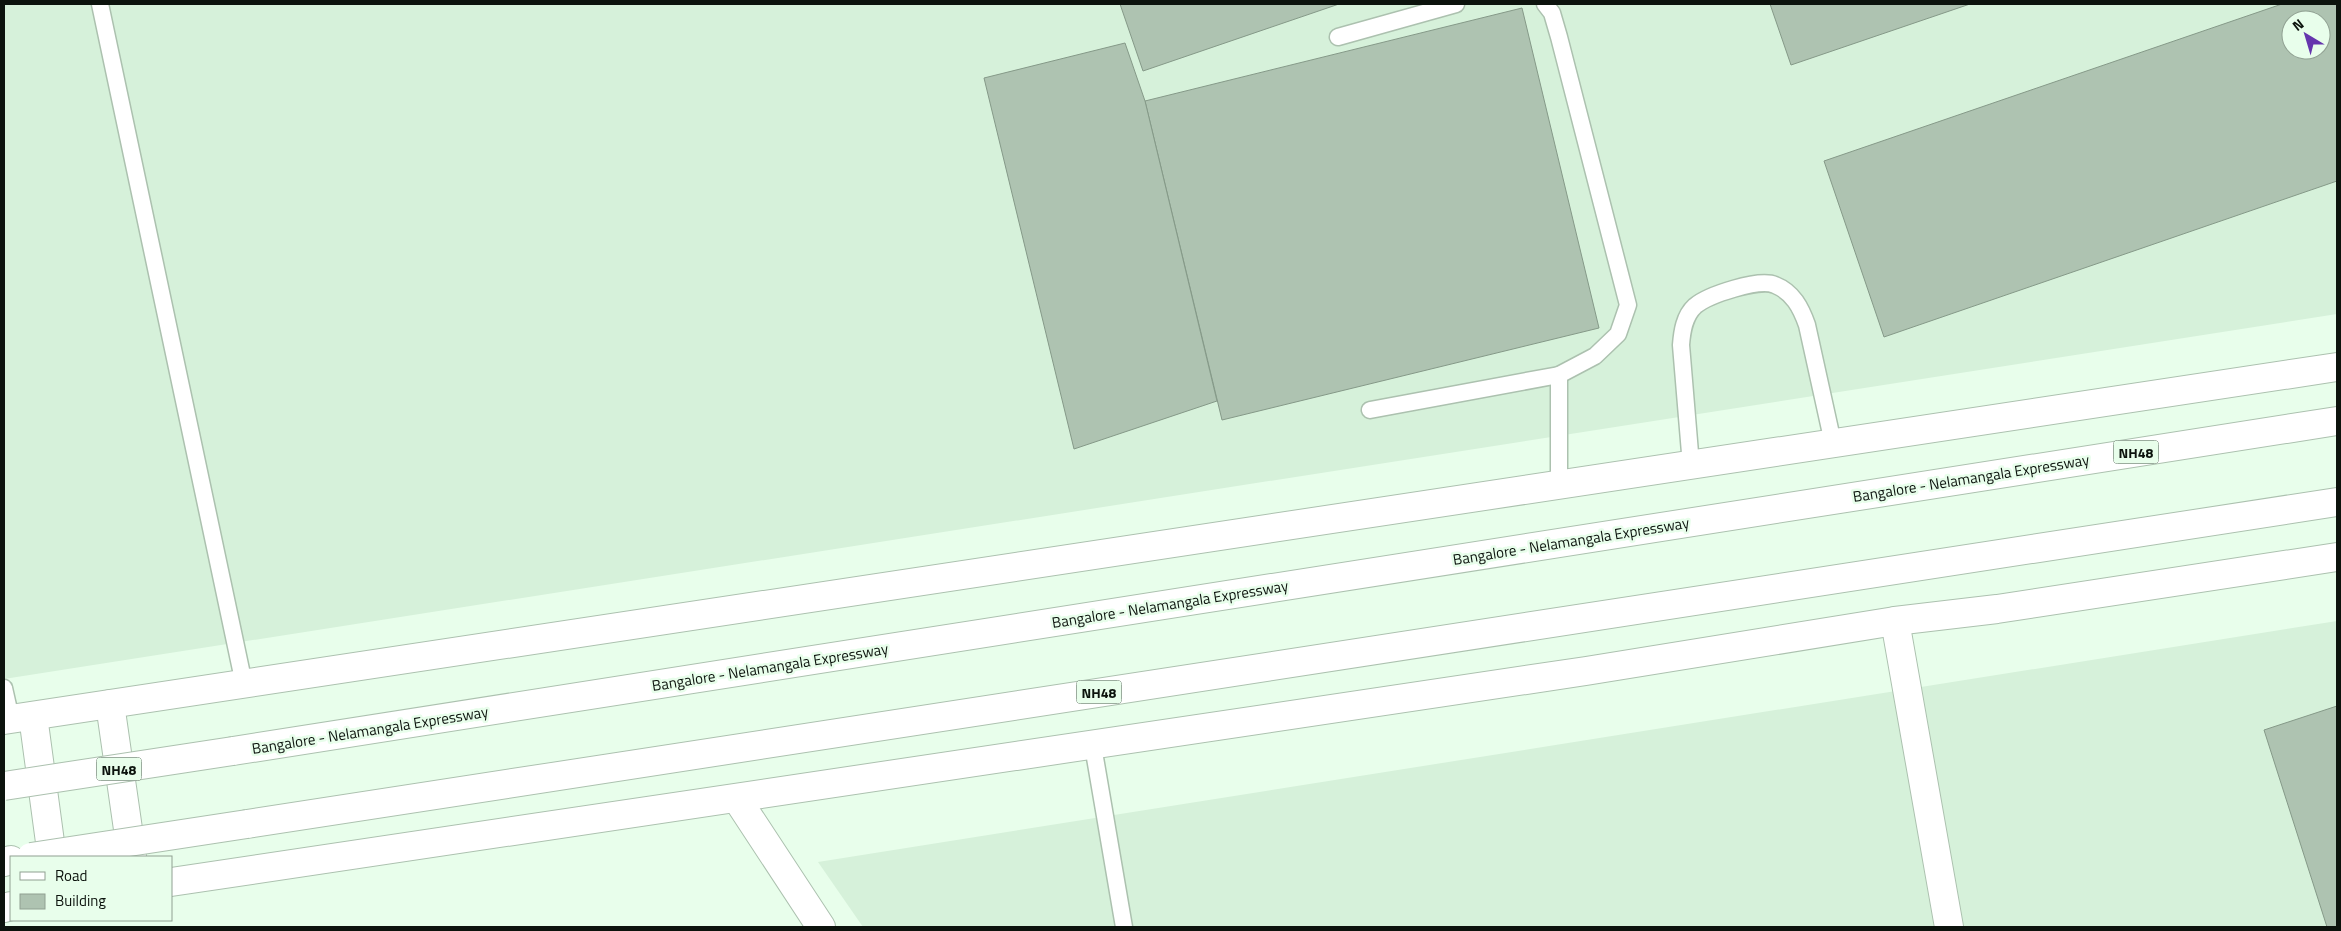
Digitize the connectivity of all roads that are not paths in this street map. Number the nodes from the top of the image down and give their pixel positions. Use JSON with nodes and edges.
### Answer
{"nodes":[{"id":1,"x":100,"y":4,"type":"edge"},
{"id":2,"x":1456,"y":4,"type":"edge"},
{"id":3,"x":1545,"y":4,"type":"edge"},
{"id":4,"x":1338,"y":36,"type":"dead end"},
{"id":5,"x":2337,"y":366,"type":"edge"},
{"id":6,"x":1559,"y":375,"type":"junction"},
{"id":7,"x":1370,"y":410,"type":"dead end"},
{"id":8,"x":2337,"y":422,"type":"edge"},
{"id":9,"x":1833,"y":443,"type":"junction"},
{"id":10,"x":1691,"y":465,"type":"junction"},
{"id":11,"x":1559,"y":485,"type":"junction"},
{"id":12,"x":2337,"y":502,"type":"edge"},
{"id":13,"x":2337,"y":557,"type":"edge"},
{"id":14,"x":1896,"y":621,"type":"junction"},
{"id":15,"x":244,"y":684,"type":"junction"},
{"id":16,"x":4,"y":688,"type":"edge"},
{"id":17,"x":110,"y":704,"type":"junction"},
{"id":18,"x":16,"y":719,"type":"edge"},
{"id":19,"x":1093,"y":746,"type":"junction"},
{"id":20,"x":4,"y":786,"type":"edge"},
{"id":21,"x":737,"y":799,"type":"junction"},
{"id":22,"x":37,"y":856,"type":"edge"},
{"id":23,"x":52,"y":856,"type":"edge"},
{"id":24,"x":132,"y":856,"type":"edge"},
{"id":25,"x":172,"y":882,"type":"edge"},
{"id":26,"x":820,"y":927,"type":"edge"},
{"id":27,"x":1124,"y":927,"type":"edge"},
{"id":28,"x":1949,"y":927,"type":"edge"}],
"edges":[{"from":1,"to":15,"type":"lane"},
{"from":2,"to":4,"type":"lane"},
{"from":3,"to":6,"type":"lane"},
{"from":5,"to":9,"type":"main road"},
{"from":6,"to":7,"type":"lane"},
{"from":6,"to":11,"type":"lane"},
{"from":8,"to":20,"type":"main road","name":"Bangalore - Nelamangala Expressway","number":"NH48","bridge":true},
{"from":9,"to":10,"type":"main road"},
{"from":9,"to":10,"type":"lane"},
{"from":10,"to":11,"type":"main road"},
{"from":11,"to":15,"type":"main road"},
{"from":12,"to":22,"type":"main road","number":"NH48","bridge":true},
{"from":13,"to":14,"type":"main road"},
{"from":14,"to":19,"type":"main road"},
{"from":14,"to":28,"type":"main road"},
{"from":15,"to":17,"type":"main road"},
{"from":16,"to":18,"type":"lane"},
{"from":17,"to":18,"type":"main road"},
{"from":17,"to":24,"type":"main road"},
{"from":18,"to":23,"type":"main road"},
{"from":19,"to":21,"type":"main road"},
{"from":19,"to":27,"type":"lane"},
{"from":21,"to":25,"type":"main road"},
{"from":21,"to":26,"type":"main road"}]}
